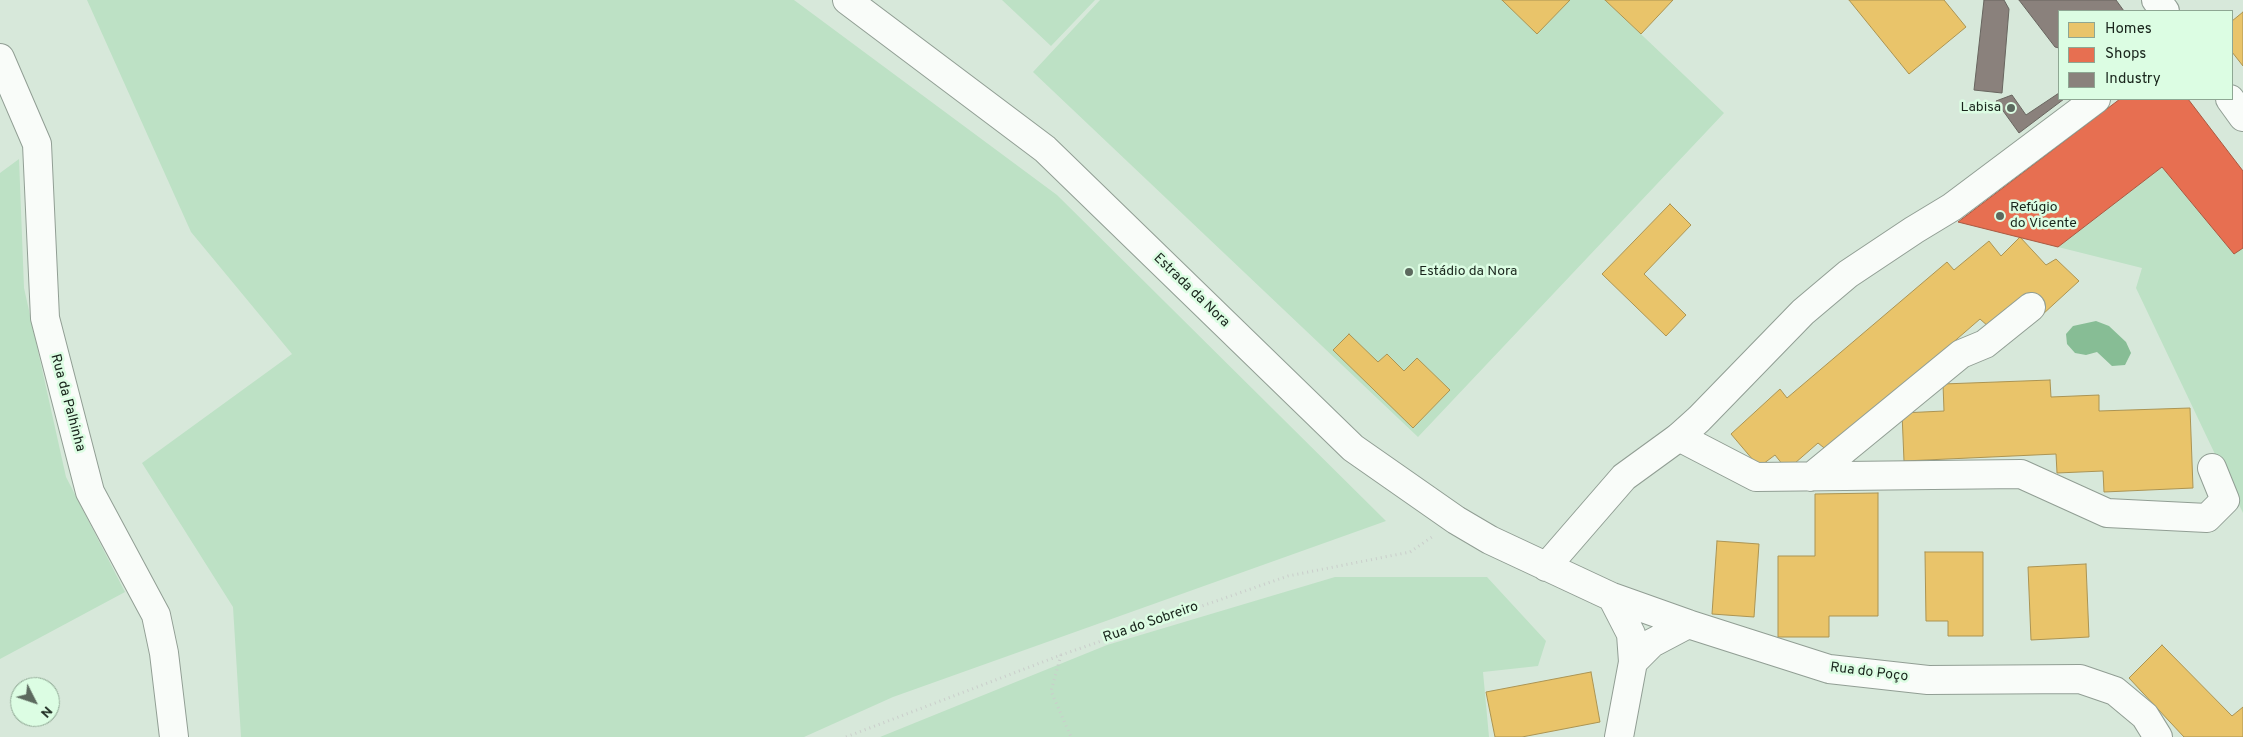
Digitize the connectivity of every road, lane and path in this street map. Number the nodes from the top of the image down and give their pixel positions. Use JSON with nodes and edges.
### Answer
{"nodes":[{"id":1,"x":847,"y":0,"type":"edge"},
{"id":2,"x":2156,"y":0,"type":"edge"},
{"id":3,"x":2164,"y":10,"type":"edge"},
{"id":4,"x":0,"y":58,"type":"edge"},
{"id":5,"x":2095,"y":100,"type":"edge"},
{"id":6,"x":2231,"y":100,"type":"edge"},
{"id":7,"x":2243,"y":117,"type":"edge"},
{"id":8,"x":2031,"y":307,"type":"dead end"},
{"id":9,"x":1867,"y":431,"type":"junction"},
{"id":10,"x":1679,"y":437,"type":"junction"},
{"id":11,"x":2212,"y":468,"type":"dead end"},
{"id":12,"x":1883,"y":476,"type":"junction"},
{"id":13,"x":1811,"y":477,"type":"junction"},
{"id":14,"x":1456,"y":520,"type":"junction"},
{"id":15,"x":1546,"y":567,"type":"junction"},
{"id":16,"x":1612,"y":597,"type":"junction"},
{"id":17,"x":1688,"y":624,"type":"junction"},
{"id":18,"x":1061,"y":655,"type":"junction"},
{"id":19,"x":1634,"y":662,"type":"junction"},
{"id":20,"x":174,"y":737,"type":"edge"},
{"id":21,"x":846,"y":737,"type":"edge"},
{"id":22,"x":1071,"y":737,"type":"edge"},
{"id":23,"x":1619,"y":737,"type":"edge"},
{"id":24,"x":2158,"y":737,"type":"edge"}],
"edges":[{"from":1,"to":14,"type":"street","name":"Estrada da Nora"},
{"from":2,"to":3,"type":"street"},
{"from":4,"to":20,"type":"street","name":"Rua da Palhinha"},
{"from":5,"to":10,"type":"street"},
{"from":6,"to":7,"type":"street"},
{"from":8,"to":9,"type":"street"},
{"from":9,"to":12,"type":"street"},
{"from":9,"to":13,"type":"street"},
{"from":10,"to":13,"type":"street"},
{"from":10,"to":15,"type":"street"},
{"from":11,"to":12,"type":"street"},
{"from":12,"to":13,"type":"street"},
{"from":14,"to":15,"type":"street","name":"Estrada da Nora"},
{"from":14,"to":18,"type":"path","name":"Rua do Sobreiro"},
{"from":15,"to":16,"type":"street","name":"Rua do Poço"},
{"from":16,"to":17,"type":"street","name":"Rua do Poço"},
{"from":16,"to":19,"type":"street"},
{"from":17,"to":19,"type":"street"},
{"from":17,"to":24,"type":"street","name":"Rua do Poço"},
{"from":18,"to":21,"type":"path","name":"Rua do Sobreiro"},
{"from":18,"to":22,"type":"path"},
{"from":19,"to":23,"type":"street"}]}
